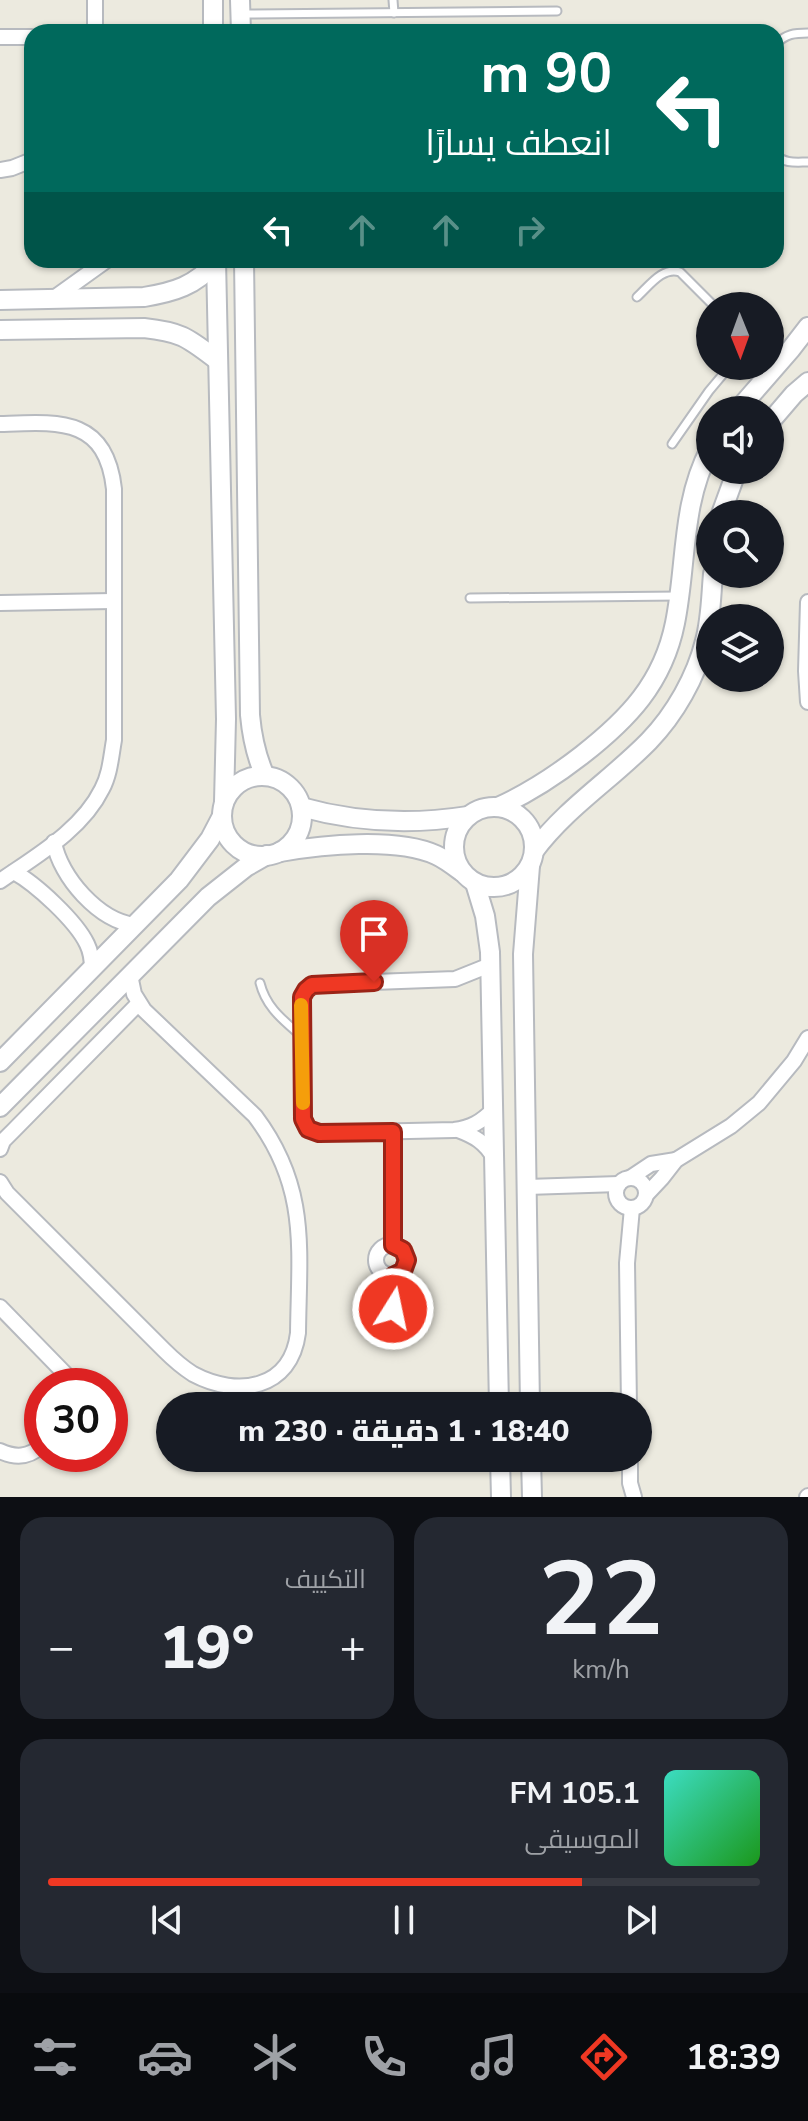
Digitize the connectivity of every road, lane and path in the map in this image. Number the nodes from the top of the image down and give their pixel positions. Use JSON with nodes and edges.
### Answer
{"nodes":[{"id":1,"x":95,"y":0,"type":"edge"},
{"id":2,"x":213,"y":0,"type":"edge"},
{"id":3,"x":393,"y":0,"type":"edge"},
{"id":4,"x":557,"y":11,"type":"dead end"},
{"id":5,"x":394,"y":13,"type":"junction"},
{"id":6,"x":241,"y":15,"type":"edge"},
{"id":7,"x":95,"y":24,"type":"edge"},
{"id":8,"x":213,"y":24,"type":"edge"},
{"id":9,"x":808,"y":33,"type":"edge"},
{"id":10,"x":0,"y":37,"type":"edge"},
{"id":11,"x":24,"y":37,"type":"edge"},
{"id":12,"x":784,"y":37,"type":"edge"},
{"id":13,"x":784,"y":160,"type":"edge"},
{"id":14,"x":808,"y":162,"type":"edge"},
{"id":15,"x":24,"y":163,"type":"edge"},
{"id":16,"x":0,"y":170,"type":"edge"},
{"id":17,"x":96,"y":268,"type":"edge"},
{"id":18,"x":210,"y":268,"type":"edge"},
{"id":19,"x":216,"y":268,"type":"edge"},
{"id":20,"x":244,"y":268,"type":"edge"},
{"id":21,"x":700,"y":292,"type":"edge"},
{"id":22,"x":637,"y":297,"type":"dead end"},
{"id":23,"x":54,"y":298,"type":"junction"},
{"id":24,"x":0,"y":300,"type":"edge"},
{"id":25,"x":808,"y":327,"type":"edge"},
{"id":26,"x":0,"y":330,"type":"edge"},
{"id":27,"x":784,"y":352,"type":"edge"},
{"id":28,"x":217,"y":360,"type":"junction"},
{"id":29,"x":718,"y":380,"type":"edge"},
{"id":30,"x":761,"y":380,"type":"edge"},
{"id":31,"x":808,"y":382,"type":"edge"},
{"id":32,"x":749,"y":396,"type":"edge"},
{"id":33,"x":784,"y":406,"type":"edge"},
{"id":34,"x":0,"y":424,"type":"edge"},
{"id":35,"x":672,"y":444,"type":"dead end"},
{"id":36,"x":696,"y":480,"type":"edge"},
{"id":37,"x":712,"y":588,"type":"edge"},
{"id":38,"x":679,"y":596,"type":"junction"},
{"id":39,"x":470,"y":598,"type":"dead end"},
{"id":40,"x":113,"y":601,"type":"junction"},
{"id":41,"x":808,"y":602,"type":"edge"},
{"id":42,"x":0,"y":603,"type":"edge"},
{"id":43,"x":808,"y":702,"type":"edge"},
{"id":44,"x":265,"y":776,"type":"junction"},
{"id":45,"x":301,"y":807,"type":"junction"},
{"id":46,"x":498,"y":807,"type":"junction"},
{"id":47,"x":223,"y":809,"type":"junction"},
{"id":48,"x":468,"y":816,"type":"junction"},
{"id":49,"x":54,"y":842,"type":"junction"},
{"id":50,"x":274,"y":854,"type":"junction"},
{"id":51,"x":532,"y":858,"type":"junction"},
{"id":52,"x":14,"y":872,"type":"junction"},
{"id":53,"x":469,"y":878,"type":"junction"},
{"id":54,"x":0,"y":881,"type":"edge"},
{"id":55,"x":135,"y":925,"type":"junction"},
{"id":56,"x":490,"y":965,"type":"junction"},
{"id":57,"x":92,"y":969,"type":"junction"},
{"id":58,"x":130,"y":975,"type":"junction"},
{"id":59,"x":455,"y":979,"type":"junction"},
{"id":60,"x":260,"y":983,"type":"dead end"},
{"id":61,"x":491,"y":992,"type":"junction"},
{"id":62,"x":105,"y":1001,"type":"junction"},
{"id":63,"x":140,"y":1008,"type":"junction"},
{"id":64,"x":302,"y":1036,"type":"junction"},
{"id":65,"x":808,"y":1038,"type":"edge"},
{"id":66,"x":801,"y":1058,"type":"edge"},
{"id":67,"x":0,"y":1062,"type":"edge"},
{"id":68,"x":0,"y":1107,"type":"edge"},
{"id":69,"x":493,"y":1110,"type":"junction"},
{"id":70,"x":457,"y":1130,"type":"junction"},
{"id":71,"x":393,"y":1132,"type":"junction"},
{"id":72,"x":0,"y":1149,"type":"edge"},
{"id":73,"x":494,"y":1158,"type":"junction"},
{"id":74,"x":676,"y":1160,"type":"junction"},
{"id":75,"x":624,"y":1181,"type":"junction"},
{"id":76,"x":0,"y":1182,"type":"edge"},
{"id":77,"x":527,"y":1187,"type":"junction"},
{"id":78,"x":646,"y":1195,"type":"junction"},
{"id":79,"x":632,"y":1208,"type":"junction"},
{"id":80,"x":393,"y":1245,"type":"junction"},
{"id":81,"x":393,"y":1276,"type":"junction"},
{"id":82,"x":0,"y":1307,"type":"edge"},
{"id":83,"x":393,"y":1309,"type":"dead end"},
{"id":84,"x":59,"y":1368,"type":"edge"},
{"id":85,"x":499,"y":1392,"type":"edge"},
{"id":86,"x":530,"y":1392,"type":"edge"},
{"id":87,"x":629,"y":1392,"type":"edge"},
{"id":88,"x":0,"y":1451,"type":"edge"},
{"id":89,"x":24,"y":1456,"type":"edge"},
{"id":90,"x":500,"y":1472,"type":"edge"},
{"id":91,"x":531,"y":1472,"type":"edge"},
{"id":92,"x":630,"y":1472,"type":"edge"},
{"id":93,"x":501,"y":1497,"type":"edge"},
{"id":94,"x":532,"y":1497,"type":"edge"},
{"id":95,"x":634,"y":1497,"type":"edge"}],
"edges":[{"from":1,"to":7,"type":"street"},
{"from":2,"to":8,"type":"street"},
{"from":3,"to":5,"type":"lane"},
{"from":4,"to":5,"type":"lane"},
{"from":5,"to":6,"type":"lane"},
{"from":9,"to":12,"type":"lane"},
{"from":10,"to":11,"type":"street"},
{"from":13,"to":14,"type":"lane"},
{"from":15,"to":16,"type":"street"},
{"from":17,"to":23,"type":"street"},
{"from":18,"to":23,"type":"street"},
{"from":19,"to":28,"type":"street"},
{"from":20,"to":44,"type":"street"},
{"from":21,"to":22,"type":"lane"},
{"from":23,"to":24,"type":"street"},
{"from":25,"to":27,"type":"street"},
{"from":26,"to":28,"type":"street"},
{"from":28,"to":47,"type":"street"},
{"from":29,"to":35,"type":"lane"},
{"from":30,"to":32,"type":"street"},
{"from":31,"to":33,"type":"street"},
{"from":34,"to":40,"type":"street"},
{"from":36,"to":38,"type":"street"},
{"from":37,"to":51,"type":"street"},
{"from":38,"to":39,"type":"lane"},
{"from":38,"to":46,"type":"street"},
{"from":40,"to":42,"type":"street"},
{"from":40,"to":49,"type":"street"},
{"from":41,"to":43,"type":"street"},
{"from":44,"to":45,"type":"street"},
{"from":44,"to":47,"type":"street"},
{"from":45,"to":48,"type":"street"},
{"from":45,"to":50,"type":"street"},
{"from":46,"to":48,"type":"street"},
{"from":46,"to":51,"type":"street"},
{"from":47,"to":50,"type":"street"},
{"from":47,"to":55,"type":"street"},
{"from":48,"to":53,"type":"street"},
{"from":49,"to":52,"type":"street"},
{"from":49,"to":55,"type":"street"},
{"from":50,"to":53,"type":"street"},
{"from":50,"to":58,"type":"street"},
{"from":51,"to":53,"type":"street"},
{"from":51,"to":77,"type":"street"},
{"from":52,"to":54,"type":"street"},
{"from":52,"to":57,"type":"street"},
{"from":53,"to":56,"type":"street"},
{"from":55,"to":57,"type":"street"},
{"from":56,"to":59,"type":"street"},
{"from":56,"to":61,"type":"street"},
{"from":57,"to":67,"type":"street"},
{"from":58,"to":62,"type":"street"},
{"from":58,"to":63,"type":"street"},
{"from":59,"to":61,"type":"street"},
{"from":59,"to":64,"type":"street"},
{"from":60,"to":64,"type":"lane"},
{"from":61,"to":69,"type":"street"},
{"from":62,"to":63,"type":"street"},
{"from":62,"to":68,"type":"street"},
{"from":63,"to":72,"type":"street"},
{"from":63,"to":76,"type":"street"},
{"from":64,"to":71,"type":"street"},
{"from":65,"to":66,"type":"street"},
{"from":66,"to":74,"type":"street"},
{"from":69,"to":70,"type":"street"},
{"from":69,"to":73,"type":"street"},
{"from":70,"to":71,"type":"street"},
{"from":70,"to":73,"type":"street"},
{"from":71,"to":80,"type":"street"},
{"from":73,"to":85,"type":"street"},
{"from":74,"to":75,"type":"street"},
{"from":74,"to":78,"type":"street"},
{"from":75,"to":77,"type":"street"},
{"from":75,"to":78,"type":"street"},
{"from":75,"to":79,"type":"street"},
{"from":77,"to":86,"type":"street"},
{"from":78,"to":79,"type":"street"},
{"from":79,"to":87,"type":"street"},
{"from":80,"to":81,"type":"street"},
{"from":80,"to":81,"type":"street"},
{"from":81,"to":83,"type":"street"},
{"from":82,"to":84,"type":"street"},
{"from":88,"to":89,"type":"street"},
{"from":90,"to":93,"type":"street"},
{"from":91,"to":94,"type":"street"},
{"from":92,"to":95,"type":"street"}]}
